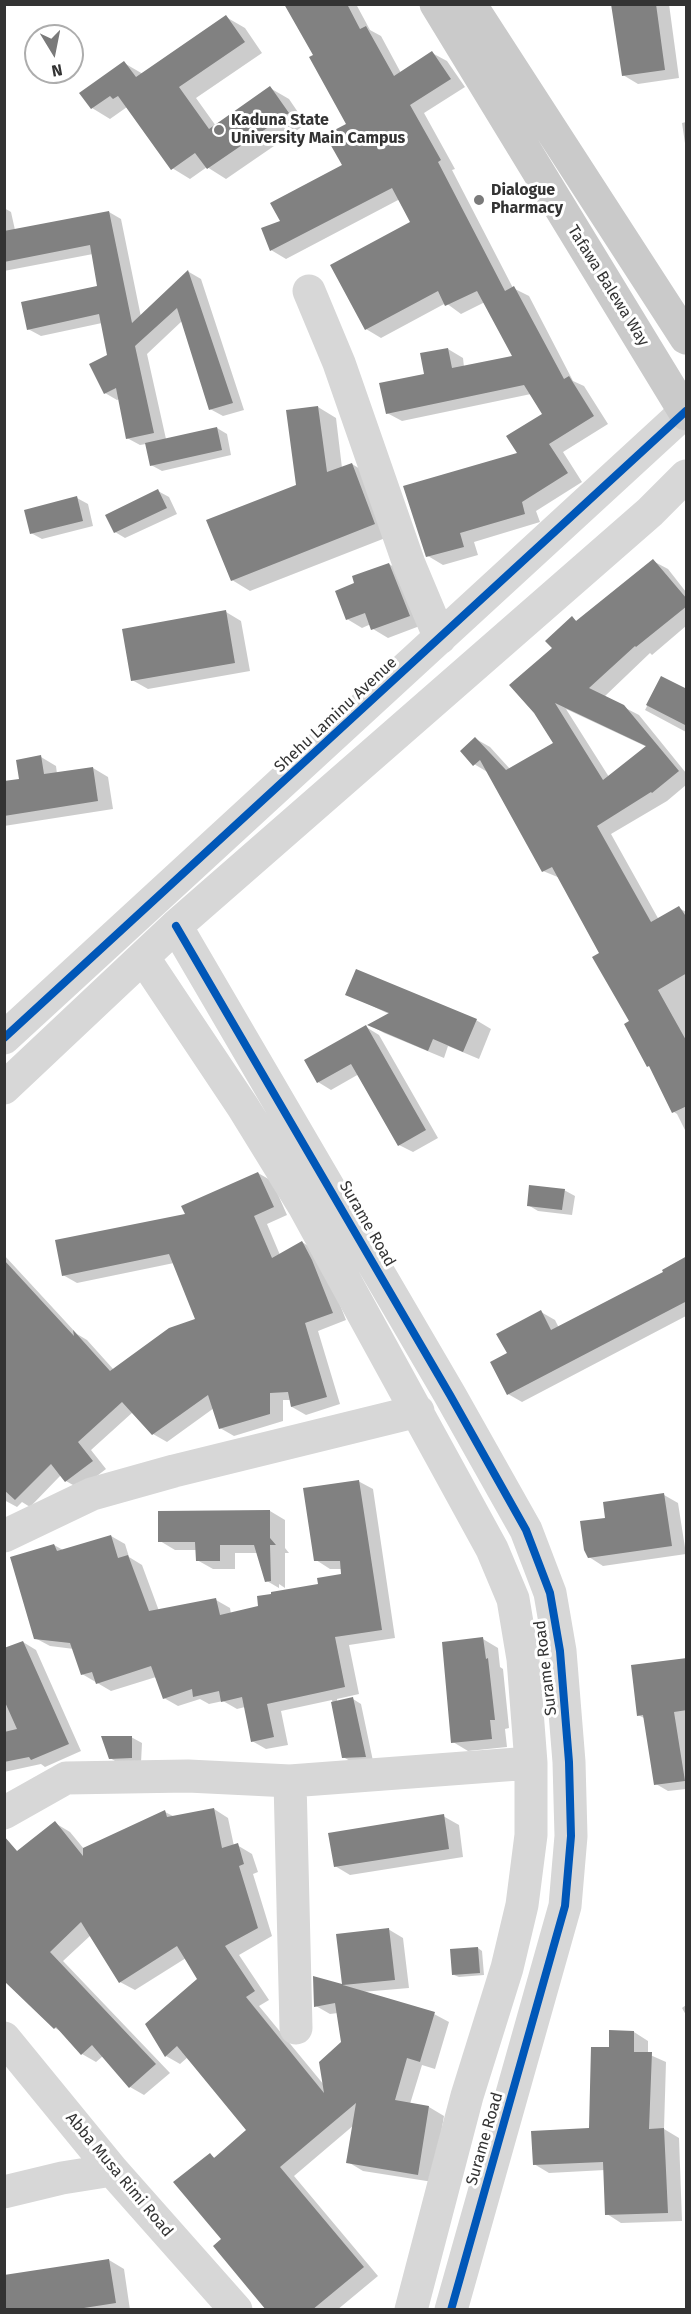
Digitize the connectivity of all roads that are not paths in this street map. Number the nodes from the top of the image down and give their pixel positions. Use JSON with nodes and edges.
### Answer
{"nodes":[{"id":1,"x":436,"y":4,"type":"edge"},
{"id":2,"x":470,"y":4,"type":"edge"},
{"id":3,"x":309,"y":291,"type":"dead end"},
{"id":4,"x":687,"y":338,"type":"edge"},
{"id":5,"x":686,"y":412,"type":"edge"},
{"id":6,"x":687,"y":476,"type":"edge"},
{"id":7,"x":440,"y":638,"type":"junction"},
{"id":8,"x":176,"y":926,"type":"junction"},
{"id":9,"x":142,"y":957,"type":"junction"},
{"id":10,"x":9,"y":1025,"type":"edge"},
{"id":11,"x":4,"y":1088,"type":"edge"},
{"id":12,"x":418,"y":1411,"type":"junction"},
{"id":13,"x":4,"y":1536,"type":"edge"},
{"id":14,"x":531,"y":1763,"type":"junction"},
{"id":15,"x":290,"y":1781,"type":"junction"},
{"id":16,"x":4,"y":1813,"type":"edge"},
{"id":17,"x":296,"y":2028,"type":"dead end"},
{"id":18,"x":4,"y":2038,"type":"edge"},
{"id":19,"x":467,"y":2096,"type":"junction"},
{"id":20,"x":507,"y":2109,"type":"junction"},
{"id":21,"x":112,"y":2170,"type":"junction"},
{"id":22,"x":4,"y":2192,"type":"edge"},
{"id":23,"x":236,"y":2310,"type":"edge"},
{"id":24,"x":411,"y":2310,"type":"edge"},
{"id":25,"x":451,"y":2310,"type":"edge"}],
"edges":[{"from":1,"to":5,"type":"main road","name":"Tafawa Balewa Way"},
{"from":2,"to":4,"type":"main road"},
{"from":3,"to":7,"type":"street"},
{"from":5,"to":7,"type":"street","name":"Shehu Laminu Avenue"},
{"from":6,"to":8,"type":"street"},
{"from":7,"to":10,"type":"street","name":"Shehu Laminu Avenue"},
{"from":8,"to":9,"type":"street"},
{"from":8,"to":20,"type":"street","name":"Surame Road"},
{"from":9,"to":11,"type":"street"},
{"from":9,"to":12,"type":"street","name":"Surame Road"},
{"from":12,"to":13,"type":"street"},
{"from":12,"to":14,"type":"street","name":"Surame Road"},
{"from":14,"to":15,"type":"street"},
{"from":14,"to":19,"type":"street","name":"Surame Road"},
{"from":15,"to":16,"type":"street"},
{"from":15,"to":17,"type":"street"},
{"from":18,"to":21,"type":"street","name":"Abba Musa Rimi Road"},
{"from":19,"to":20,"type":"street"},
{"from":19,"to":24,"type":"street","name":"Surame Road"},
{"from":20,"to":25,"type":"street","name":"Surame Road"},
{"from":21,"to":22,"type":"street"},
{"from":21,"to":23,"type":"street","name":"Abba Musa Rimi Road"}]}
